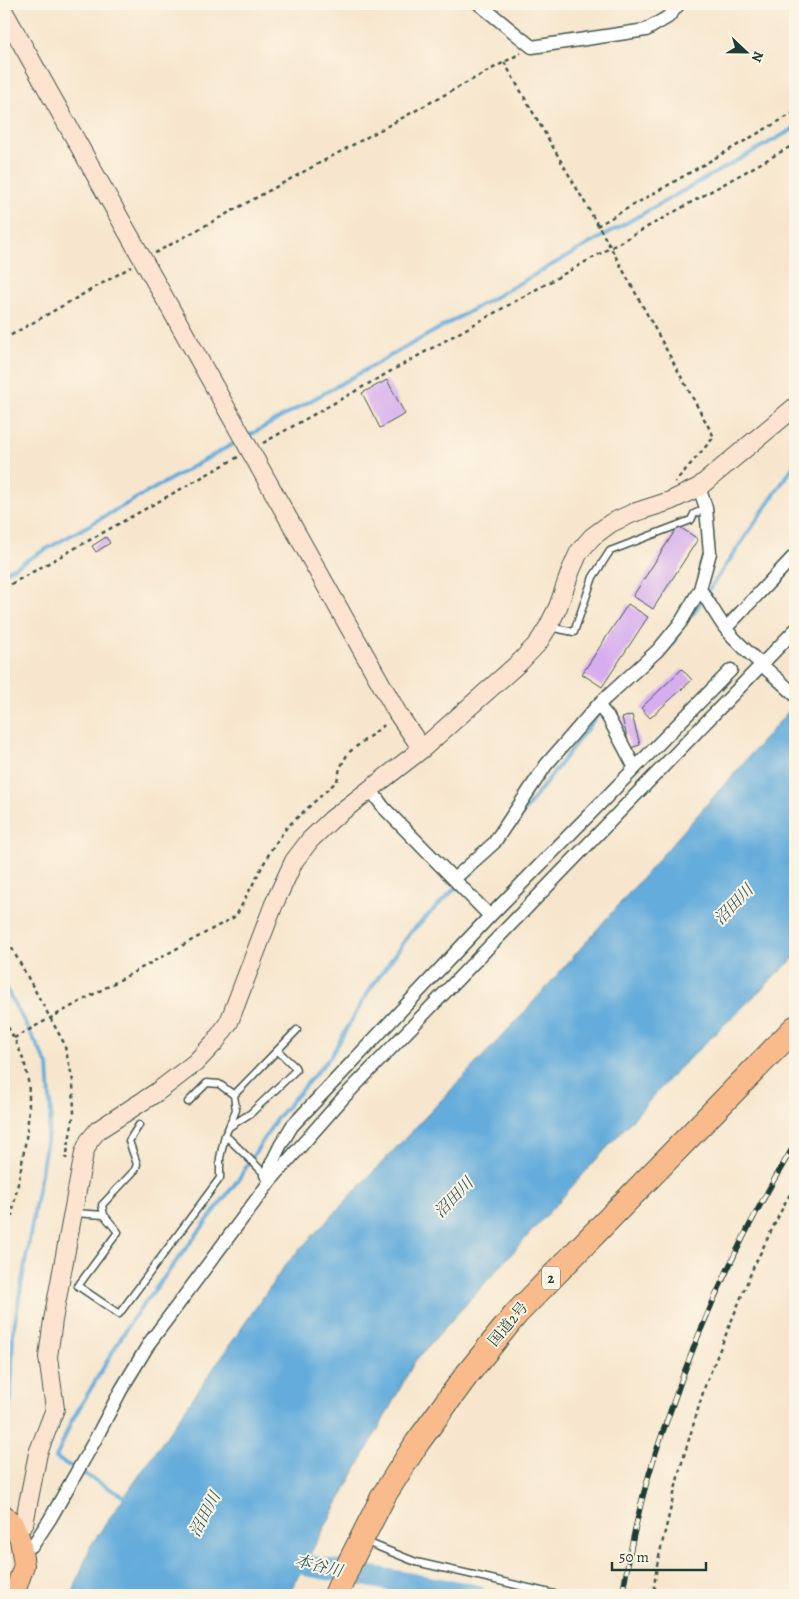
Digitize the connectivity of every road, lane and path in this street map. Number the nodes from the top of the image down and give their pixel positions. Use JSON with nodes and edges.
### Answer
{"nodes":[{"id":1,"x":479,"y":4,"type":"edge"},
{"id":2,"x":679,"y":4,"type":"edge"},
{"id":3,"x":4,"y":12,"type":"edge"},
{"id":4,"x":532,"y":47,"type":"junction"},
{"id":5,"x":504,"y":62,"type":"junction"},
{"id":6,"x":795,"y":112,"type":"edge"},
{"id":7,"x":795,"y":144,"type":"edge"},
{"id":8,"x":597,"y":226,"type":"junction"},
{"id":9,"x":611,"y":248,"type":"junction"},
{"id":10,"x":142,"y":260,"type":"junction"},
{"id":11,"x":4,"y":339,"type":"edge"},
{"id":12,"x":795,"y":407,"type":"edge"},
{"id":13,"x":249,"y":451,"type":"junction"},
{"id":14,"x":699,"y":487,"type":"junction"},
{"id":15,"x":670,"y":501,"type":"junction"},
{"id":16,"x":706,"y":508,"type":"junction"},
{"id":17,"x":795,"y":556,"type":"edge"},
{"id":18,"x":4,"y":588,"type":"edge"},
{"id":19,"x":700,"y":588,"type":"junction"},
{"id":20,"x":548,"y":627,"type":"junction"},
{"id":21,"x":726,"y":628,"type":"junction"},
{"id":22,"x":795,"y":630,"type":"edge"},
{"id":23,"x":764,"y":667,"type":"junction"},
{"id":24,"x":731,"y":670,"type":"dead end"},
{"id":25,"x":795,"y":695,"type":"edge"},
{"id":26,"x":598,"y":705,"type":"junction"},
{"id":27,"x":398,"y":714,"type":"junction"},
{"id":28,"x":422,"y":749,"type":"junction"},
{"id":29,"x":635,"y":768,"type":"junction"},
{"id":30,"x":370,"y":790,"type":"junction"},
{"id":31,"x":454,"y":879,"type":"junction"},
{"id":32,"x":490,"y":916,"type":"junction"},
{"id":33,"x":4,"y":934,"type":"edge"},
{"id":34,"x":50,"y":1019,"type":"junction"},
{"id":35,"x":4,"y":1020,"type":"edge"},
{"id":36,"x":795,"y":1028,"type":"edge"},
{"id":37,"x":297,"y":1030,"type":"dead end"},
{"id":38,"x":14,"y":1038,"type":"junction"},
{"id":39,"x":278,"y":1051,"type":"junction"},
{"id":40,"x":234,"y":1095,"type":"junction"},
{"id":41,"x":188,"y":1102,"type":"dead end"},
{"id":42,"x":139,"y":1125,"type":"dead end"},
{"id":43,"x":229,"y":1127,"type":"junction"},
{"id":44,"x":225,"y":1135,"type":"junction"},
{"id":45,"x":66,"y":1160,"type":"dead end"},
{"id":46,"x":269,"y":1178,"type":"junction"},
{"id":47,"x":795,"y":1186,"type":"edge"},
{"id":48,"x":73,"y":1213,"type":"junction"},
{"id":49,"x":104,"y":1215,"type":"junction"},
{"id":50,"x":12,"y":1216,"type":"dead end"},
{"id":51,"x":14,"y":1530,"type":"edge"},
{"id":52,"x":361,"y":1540,"type":"junction"},
{"id":53,"x":14,"y":1595,"type":"edge"},
{"id":54,"x":336,"y":1595,"type":"edge"},
{"id":55,"x":558,"y":1595,"type":"edge"},
{"id":56,"x":661,"y":1595,"type":"edge"}],
"edges":[{"from":1,"to":4,"type":"street"},
{"from":2,"to":4,"type":"street"},
{"from":3,"to":10,"type":"street"},
{"from":4,"to":5,"type":"path"},
{"from":5,"to":8,"type":"path"},
{"from":5,"to":10,"type":"path"},
{"from":6,"to":8,"type":"path"},
{"from":7,"to":9,"type":"path"},
{"from":8,"to":9,"type":"path"},
{"from":9,"to":13,"type":"path"},
{"from":9,"to":15,"type":"path"},
{"from":10,"to":11,"type":"path"},
{"from":10,"to":13,"type":"street"},
{"from":12,"to":14,"type":"street"},
{"from":13,"to":18,"type":"path"},
{"from":13,"to":27,"type":"street"},
{"from":14,"to":15,"type":"street"},
{"from":14,"to":16,"type":"street"},
{"from":15,"to":20,"type":"street"},
{"from":16,"to":19,"type":"street"},
{"from":16,"to":20,"type":"lane"},
{"from":17,"to":21,"type":"street"},
{"from":19,"to":21,"type":"street"},
{"from":19,"to":26,"type":"street"},
{"from":20,"to":28,"type":"street"},
{"from":21,"to":23,"type":"street"},
{"from":22,"to":23,"type":"street"},
{"from":23,"to":25,"type":"street"},
{"from":23,"to":46,"type":"street"},
{"from":24,"to":29,"type":"street"},
{"from":26,"to":29,"type":"street"},
{"from":26,"to":31,"type":"street"},
{"from":27,"to":28,"type":"street"},
{"from":27,"to":34,"type":"path"},
{"from":28,"to":30,"type":"street"},
{"from":29,"to":32,"type":"street"},
{"from":30,"to":31,"type":"street"},
{"from":30,"to":48,"type":"street"},
{"from":31,"to":32,"type":"street"},
{"from":32,"to":46,"type":"street"},
{"from":33,"to":34,"type":"path"},
{"from":34,"to":38,"type":"path"},
{"from":34,"to":45,"type":"path"},
{"from":35,"to":38,"type":"path"},
{"from":36,"to":52,"type":"highway","name":"国道2号","number":"2"},
{"from":37,"to":39,"type":"lane"},
{"from":38,"to":50,"type":"path"},
{"from":39,"to":40,"type":"lane"},
{"from":39,"to":43,"type":"lane"},
{"from":40,"to":41,"type":"lane"},
{"from":40,"to":43,"type":"lane"},
{"from":42,"to":49,"type":"lane"},
{"from":43,"to":44,"type":"lane"},
{"from":44,"to":46,"type":"lane"},
{"from":44,"to":49,"type":"lane"},
{"from":46,"to":51,"type":"street"},
{"from":47,"to":56,"type":"path"},
{"from":48,"to":49,"type":"lane"},
{"from":48,"to":51,"type":"street"},
{"from":51,"to":53,"type":"main road"},
{"from":52,"to":54,"type":"highway","name":"国道2号","number":"2"},
{"from":52,"to":55,"type":"lane"}]}
